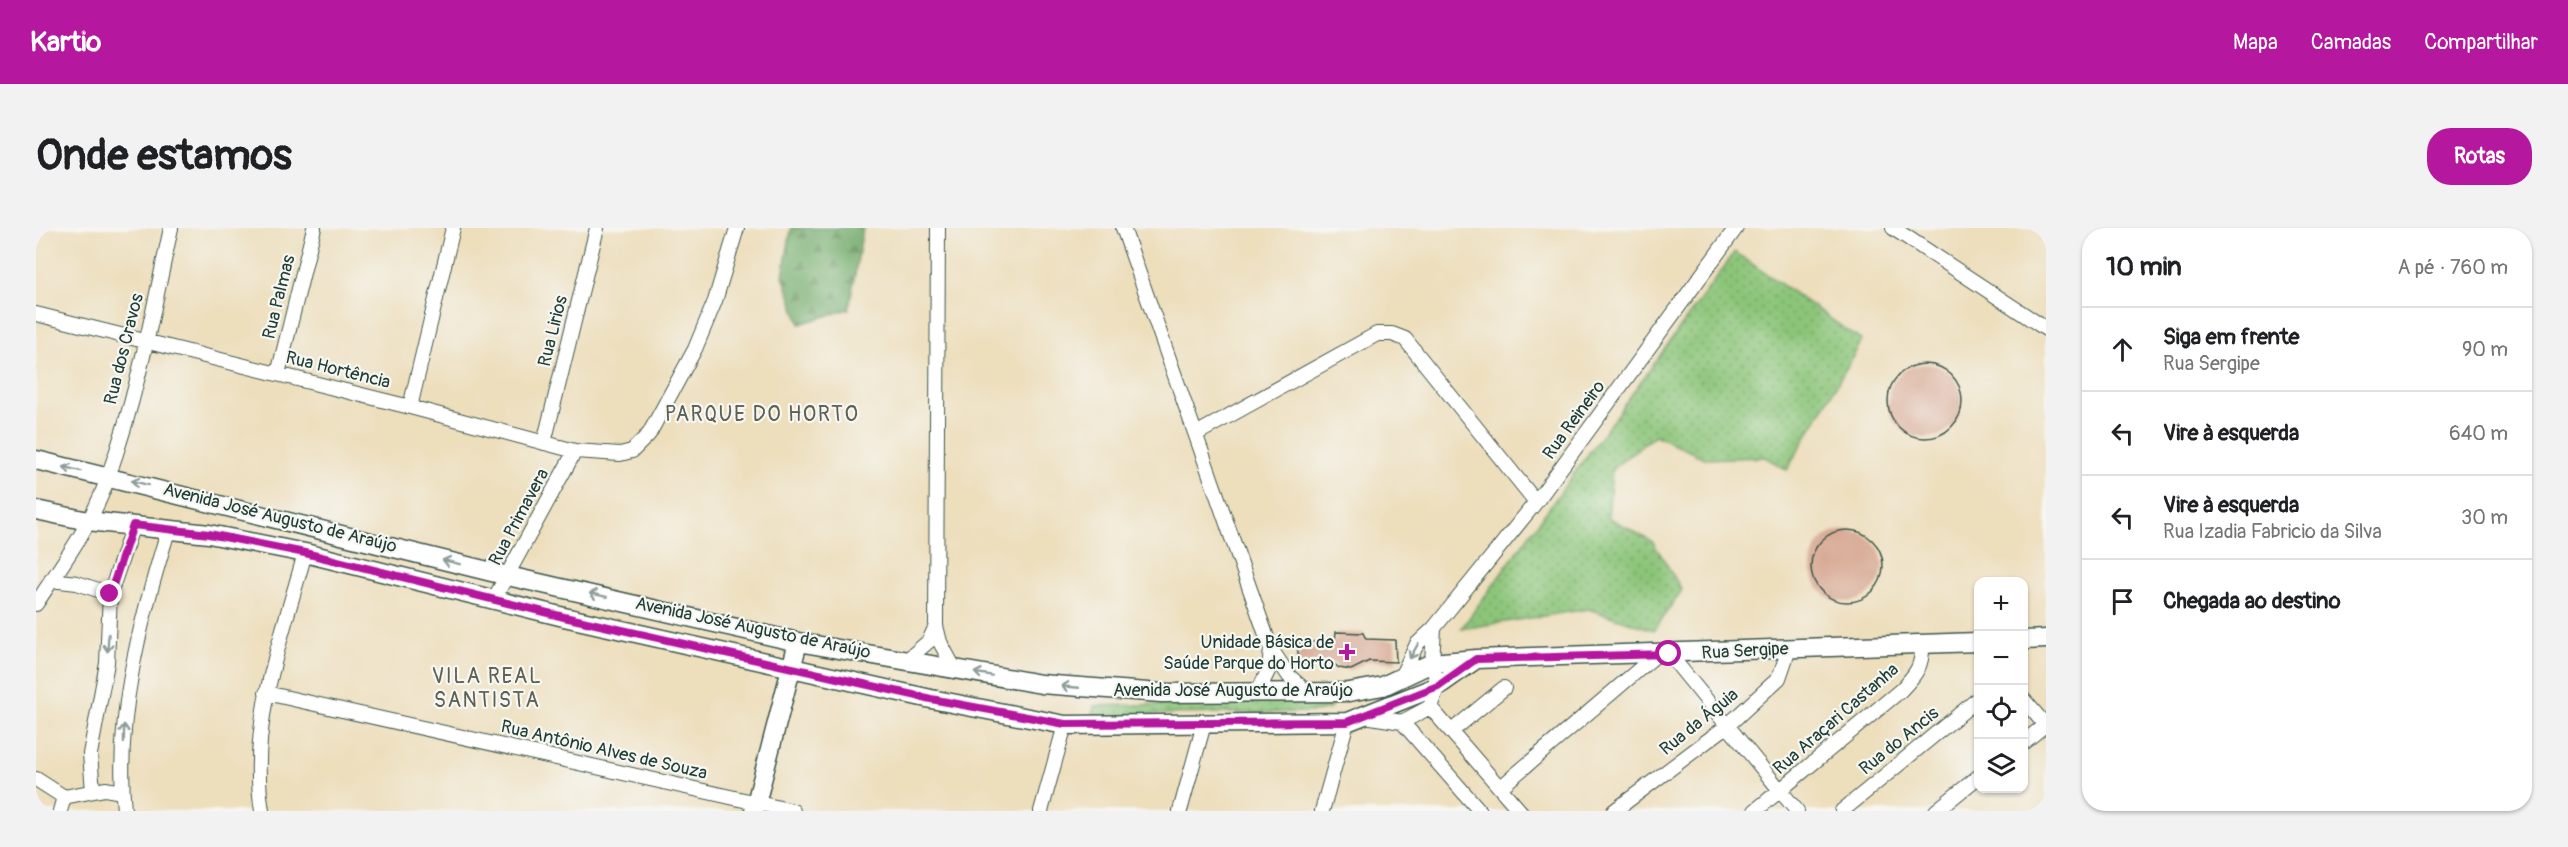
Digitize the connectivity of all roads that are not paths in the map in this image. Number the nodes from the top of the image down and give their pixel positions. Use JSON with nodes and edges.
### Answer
{"nodes":[{"id":1,"x":171,"y":228,"type":"edge"},
{"id":2,"x":314,"y":228,"type":"edge"},
{"id":3,"x":453,"y":228,"type":"edge"},
{"id":4,"x":597,"y":228,"type":"edge"},
{"id":5,"x":737,"y":228,"type":"edge"},
{"id":6,"x":938,"y":228,"type":"edge"},
{"id":7,"x":1123,"y":228,"type":"edge"},
{"id":8,"x":1736,"y":228,"type":"edge"},
{"id":9,"x":1893,"y":228,"type":"edge"},
{"id":10,"x":36,"y":314,"type":"edge"},
{"id":11,"x":2046,"y":329,"type":"edge"},
{"id":12,"x":146,"y":342,"type":"junction"},
{"id":13,"x":278,"y":374,"type":"junction"},
{"id":14,"x":410,"y":406,"type":"junction"},
{"id":15,"x":1196,"y":434,"type":"junction"},
{"id":16,"x":544,"y":443,"type":"junction"},
{"id":17,"x":575,"y":451,"type":"junction"},
{"id":18,"x":36,"y":460,"type":"edge"},
{"id":19,"x":108,"y":478,"type":"junction"},
{"id":20,"x":1536,"y":502,"type":"junction"},
{"id":21,"x":36,"y":510,"type":"edge"},
{"id":22,"x":88,"y":521,"type":"junction"},
{"id":23,"x":133,"y":525,"type":"junction"},
{"id":24,"x":168,"y":531,"type":"junction"},
{"id":25,"x":305,"y":553,"type":"junction"},
{"id":26,"x":508,"y":576,"type":"junction"},
{"id":27,"x":51,"y":580,"type":"junction"},
{"id":28,"x":110,"y":594,"type":"junction"},
{"id":29,"x":494,"y":599,"type":"junction"},
{"id":30,"x":36,"y":604,"type":"edge"},
{"id":31,"x":936,"y":626,"type":"junction"},
{"id":32,"x":1434,"y":628,"type":"junction"},
{"id":33,"x":2046,"y":639,"type":"edge"},
{"id":34,"x":2028,"y":640,"type":"edge"},
{"id":35,"x":1974,"y":642,"type":"edge"},
{"id":36,"x":1922,"y":644,"type":"junction"},
{"id":37,"x":798,"y":645,"type":"junction"},
{"id":38,"x":1789,"y":648,"type":"junction"},
{"id":39,"x":1271,"y":650,"type":"junction"},
{"id":40,"x":1663,"y":655,"type":"junction"},
{"id":41,"x":1476,"y":659,"type":"junction"},
{"id":42,"x":907,"y":660,"type":"junction"},
{"id":43,"x":1432,"y":663,"type":"junction"},
{"id":44,"x":791,"y":667,"type":"junction"},
{"id":45,"x":954,"y":668,"type":"junction"},
{"id":46,"x":1400,"y":679,"type":"junction"},
{"id":47,"x":1438,"y":686,"type":"junction"},
{"id":48,"x":1504,"y":688,"type":"dead end"},
{"id":49,"x":1307,"y":692,"type":"junction"},
{"id":50,"x":266,"y":693,"type":"junction"},
{"id":51,"x":1257,"y":694,"type":"junction"},
{"id":52,"x":1974,"y":702,"type":"edge"},
{"id":53,"x":2028,"y":705,"type":"edge"},
{"id":54,"x":1430,"y":707,"type":"junction"},
{"id":55,"x":1365,"y":716,"type":"junction"},
{"id":56,"x":1347,"y":722,"type":"junction"},
{"id":57,"x":1402,"y":722,"type":"junction"},
{"id":58,"x":1065,"y":724,"type":"junction"},
{"id":59,"x":1204,"y":724,"type":"junction"},
{"id":60,"x":2046,"y":725,"type":"edge"},
{"id":61,"x":1727,"y":726,"type":"junction"},
{"id":62,"x":1453,"y":730,"type":"junction"},
{"id":63,"x":2028,"y":739,"type":"edge"},
{"id":64,"x":36,"y":779,"type":"edge"},
{"id":65,"x":1974,"y":780,"type":"edge"},
{"id":66,"x":1501,"y":787,"type":"junction"},
{"id":67,"x":1780,"y":790,"type":"junction"},
{"id":68,"x":93,"y":791,"type":"junction"},
{"id":69,"x":122,"y":792,"type":"junction"},
{"id":70,"x":62,"y":804,"type":"edge"},
{"id":71,"x":755,"y":807,"type":"edge"},
{"id":72,"x":124,"y":811,"type":"edge"},
{"id":73,"x":262,"y":811,"type":"edge"},
{"id":74,"x":793,"y":811,"type":"edge"},
{"id":75,"x":1041,"y":811,"type":"edge"},
{"id":76,"x":1180,"y":811,"type":"edge"},
{"id":77,"x":1322,"y":811,"type":"edge"},
{"id":78,"x":1480,"y":811,"type":"edge"},
{"id":79,"x":1520,"y":811,"type":"edge"},
{"id":80,"x":1614,"y":811,"type":"edge"},
{"id":81,"x":1755,"y":811,"type":"edge"},
{"id":82,"x":1797,"y":811,"type":"edge"},
{"id":83,"x":1842,"y":811,"type":"edge"},
{"id":84,"x":1936,"y":811,"type":"edge"}],
"edges":[{"from":1,"to":12,"type":"street","name":"Rua dos Cravos"},
{"from":2,"to":13,"type":"street","name":"Rua Palmas"},
{"from":3,"to":14,"type":"street"},
{"from":4,"to":16,"type":"street","name":"Rua Lirios"},
{"from":5,"to":17,"type":"street","name":"Rua Hortência"},
{"from":6,"to":31,"type":"street"},
{"from":7,"to":15,"type":"street"},
{"from":8,"to":20,"type":"street","name":"Rua Reineiro"},
{"from":9,"to":11,"type":"street"},
{"from":10,"to":12,"type":"street","name":"Rua Hortência"},
{"from":12,"to":13,"type":"street","name":"Rua Hortência"},
{"from":12,"to":19,"type":"street","name":"Rua dos Cravos"},
{"from":13,"to":14,"type":"street","name":"Rua Hortência"},
{"from":14,"to":16,"type":"street","name":"Rua Hortência"},
{"from":15,"to":20,"type":"street"},
{"from":15,"to":39,"type":"street"},
{"from":16,"to":17,"type":"street","name":"Rua Hortência"},
{"from":17,"to":26,"type":"street","name":"Rua Primavera"},
{"from":19,"to":18,"type":"street","name":"Avenida José Augusto de Araújo","one_way":true},
{"from":19,"to":22,"type":"street","name":"Rua dos Cravos"},
{"from":26,"to":19,"type":"street","name":"Avenida José Augusto de Araújo","one_way":true},
{"from":20,"to":32,"type":"street","name":"Rua Reineiro"},
{"from":21,"to":22,"type":"street","name":"Avenida José Augusto de Araújo"},
{"from":22,"to":23,"type":"street","name":"Avenida José Augusto de Araújo"},
{"from":22,"to":27,"type":"street","name":"Rua dos Cravos"},
{"from":23,"to":24,"type":"street","name":"Avenida José Augusto de Araújo"},
{"from":23,"to":28,"type":"street"},
{"from":24,"to":25,"type":"street","name":"Avenida José Augusto de Araújo"},
{"from":69,"to":24,"type":"street","one_way":true},
{"from":25,"to":29,"type":"street","name":"Avenida José Augusto de Araújo"},
{"from":25,"to":50,"type":"street"},
{"from":26,"to":29,"type":"street","name":"Rua Primavera"},
{"from":37,"to":26,"type":"street","name":"Avenida José Augusto de Araújo","one_way":true},
{"from":27,"to":28,"type":"street"},
{"from":27,"to":30,"type":"street","name":"Rua dos Cravos"},
{"from":28,"to":68,"type":"street","one_way":true},
{"from":29,"to":44,"type":"street","name":"Avenida José Augusto de Araújo"},
{"from":31,"to":42,"type":"street"},
{"from":31,"to":45,"type":"street"},
{"from":32,"to":43,"type":"street"},
{"from":32,"to":46,"type":"street","name":"Rua Reineiro","one_way":true},
{"from":33,"to":34,"type":"street"},
{"from":35,"to":36,"type":"street","name":"Rua Sergipe"},
{"from":36,"to":38,"type":"street","name":"Rua Sergipe"},
{"from":36,"to":67,"type":"street","name":"Rua Araçari Castanha"},
{"from":37,"to":42,"type":"street","name":"Avenida José Augusto de Araújo"},
{"from":37,"to":44,"type":"street"},
{"from":38,"to":40,"type":"street","name":"Rua Sergipe"},
{"from":38,"to":61,"type":"street","name":"Rua da Águia"},
{"from":39,"to":49,"type":"street"},
{"from":39,"to":51,"type":"street"},
{"from":40,"to":41,"type":"street","name":"Rua Sergipe"},
{"from":40,"to":61,"type":"street"},
{"from":40,"to":66,"type":"street"},
{"from":41,"to":43,"type":"street","name":"Avenida José Augusto de Araújo"},
{"from":41,"to":47,"type":"street","name":"Avenida José Augusto de Araújo"},
{"from":42,"to":45,"type":"street","name":"Avenida José Augusto de Araújo"},
{"from":43,"to":46,"type":"street","name":"Avenida José Augusto de Araújo"},
{"from":43,"to":47,"type":"street"},
{"from":44,"to":58,"type":"street","name":"Avenida José Augusto de Araújo"},
{"from":44,"to":71,"type":"street"},
{"from":51,"to":45,"type":"street","name":"Avenida José Augusto de Araújo","one_way":true},
{"from":46,"to":49,"type":"street","name":"Avenida José Augusto de Araújo"},
{"from":47,"to":54,"type":"street"},
{"from":47,"to":55,"type":"street","name":"Avenida José Augusto de Araújo"},
{"from":48,"to":62,"type":"street"},
{"from":49,"to":51,"type":"street","name":"Avenida José Augusto de Araújo"},
{"from":50,"to":71,"type":"street","name":"Rua Antônio Alves de Souza"},
{"from":50,"to":73,"type":"street"},
{"from":52,"to":83,"type":"street","name":"Rua do Ancis"},
{"from":53,"to":60,"type":"street"},
{"from":54,"to":57,"type":"street"},
{"from":54,"to":62,"type":"street"},
{"from":55,"to":56,"type":"street","name":"Avenida José Augusto de Araújo"},
{"from":55,"to":57,"type":"street"},
{"from":56,"to":59,"type":"street","name":"Avenida José Augusto de Araújo"},
{"from":56,"to":77,"type":"street"},
{"from":57,"to":78,"type":"street"},
{"from":58,"to":59,"type":"street","name":"Avenida José Augusto de Araújo"},
{"from":58,"to":75,"type":"street"},
{"from":59,"to":76,"type":"street"},
{"from":60,"to":63,"type":"street"},
{"from":61,"to":67,"type":"street"},
{"from":61,"to":80,"type":"street","name":"Rua da Águia"},
{"from":62,"to":66,"type":"street"},
{"from":64,"to":70,"type":"street"},
{"from":65,"to":84,"type":"street"},
{"from":66,"to":79,"type":"street"},
{"from":67,"to":81,"type":"street","name":"Rua Araçari Castanha"},
{"from":67,"to":82,"type":"street"},
{"from":68,"to":69,"type":"street"},
{"from":68,"to":70,"type":"street"},
{"from":69,"to":72,"type":"street"},
{"from":71,"to":74,"type":"street","name":"Rua Antônio Alves de Souza"}]}
